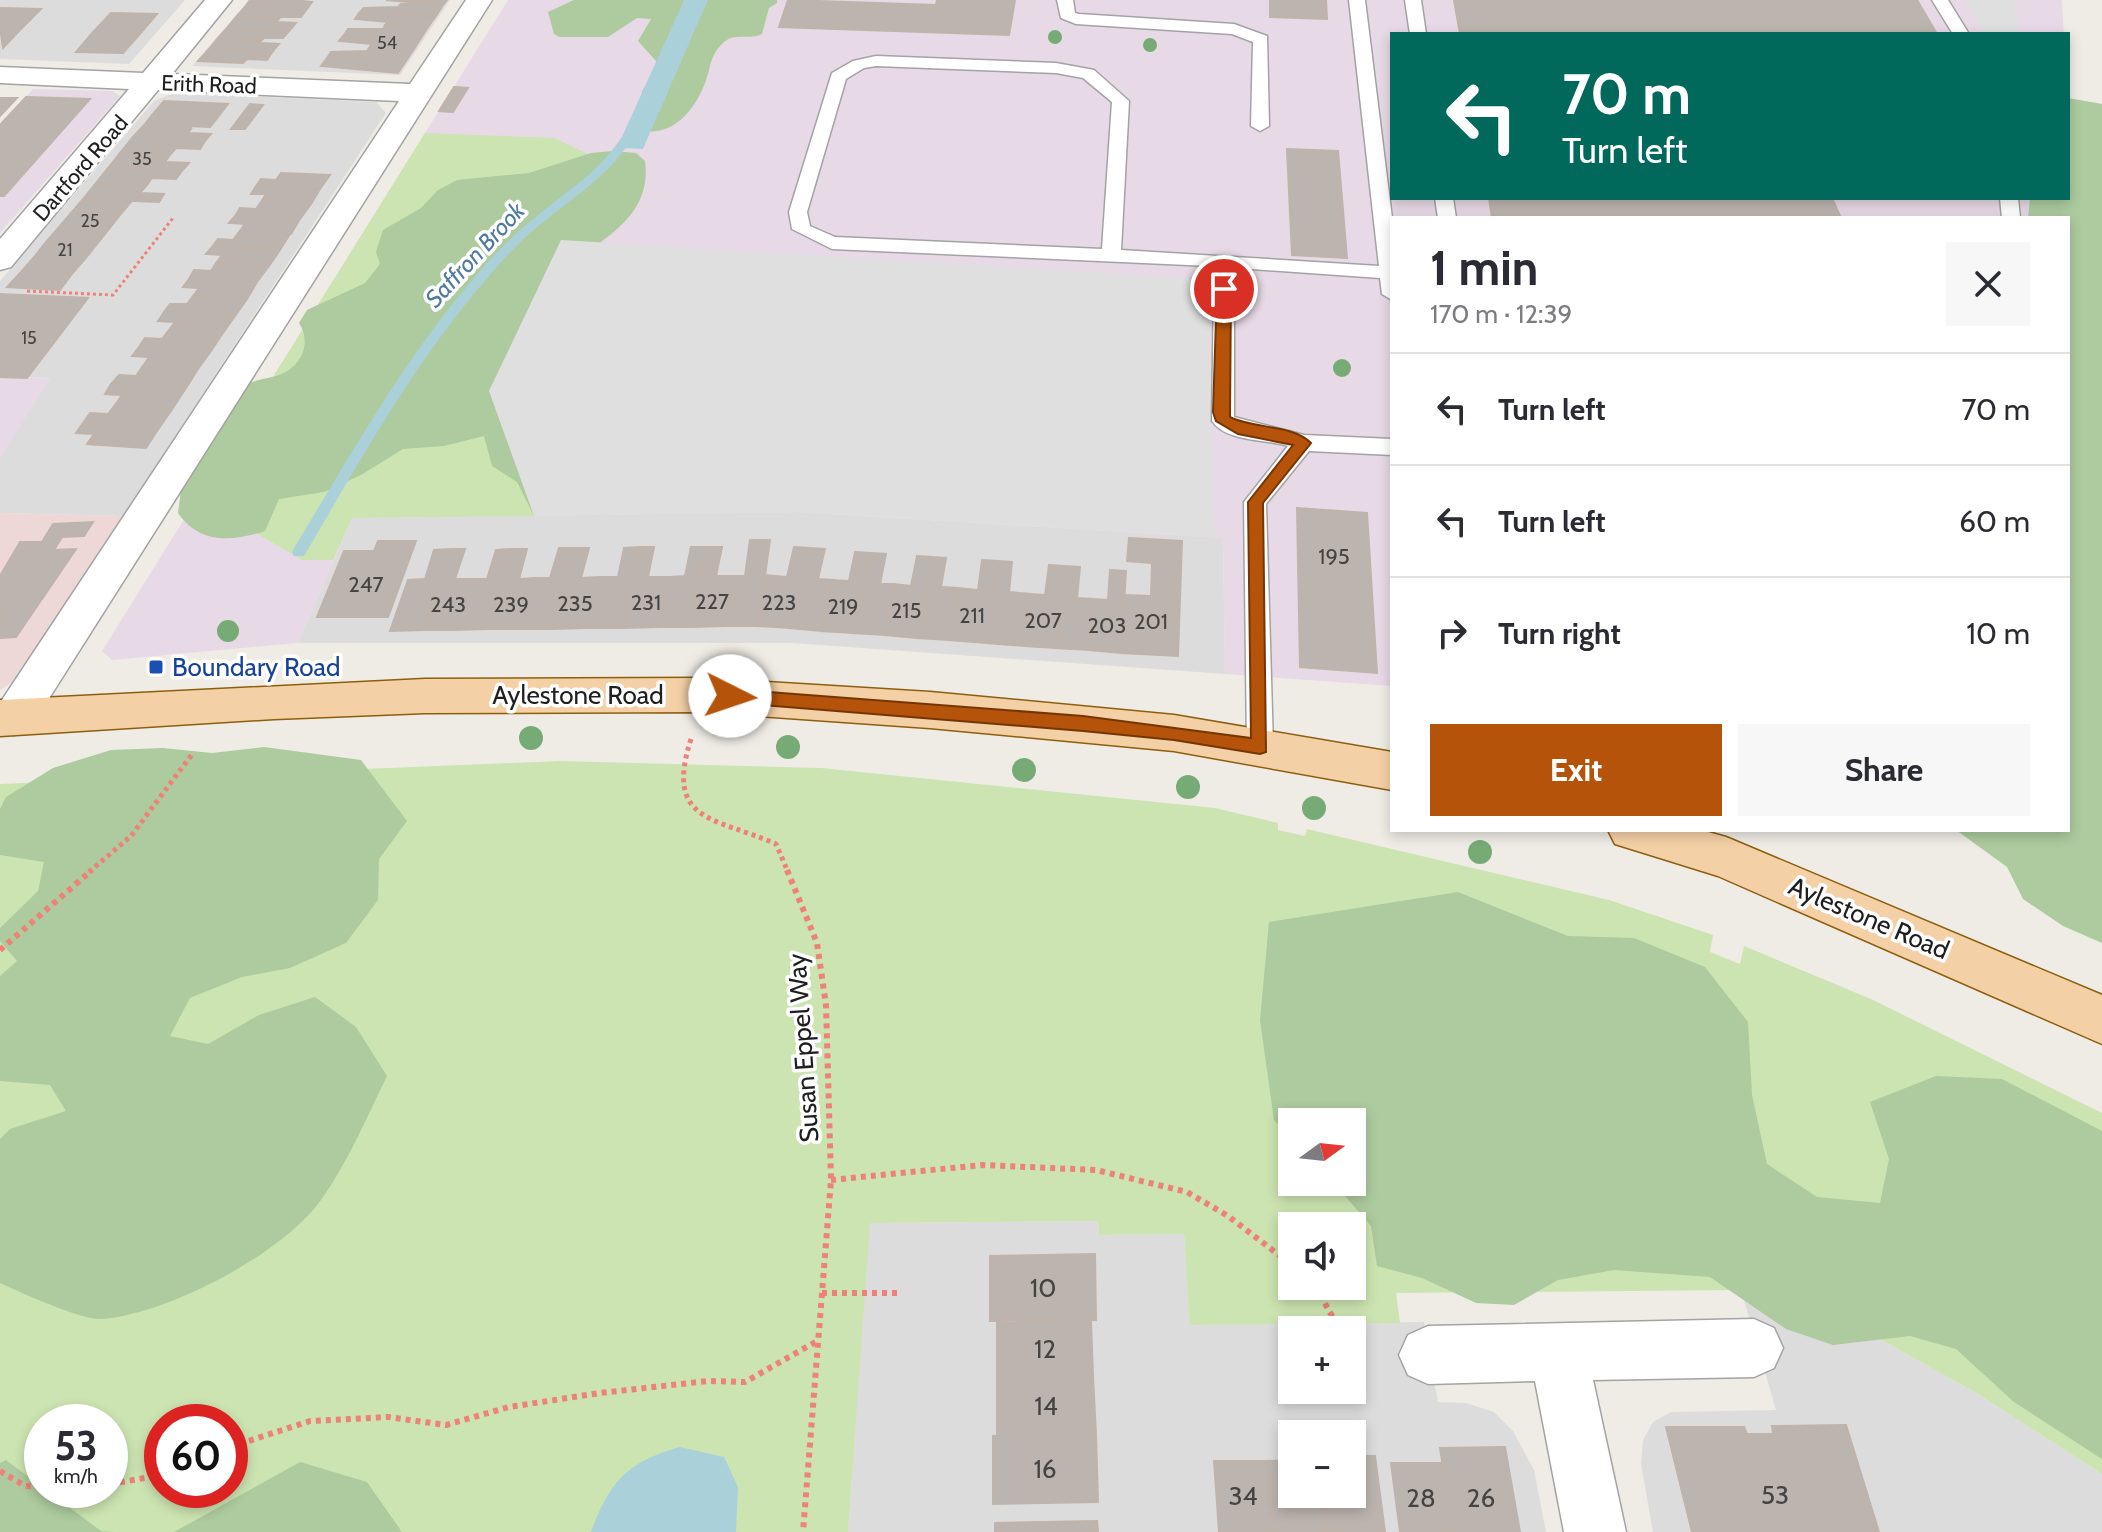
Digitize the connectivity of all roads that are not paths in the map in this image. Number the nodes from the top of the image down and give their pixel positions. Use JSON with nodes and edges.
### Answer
{"nodes":[{"id":1,"x":219,"y":0,"type":"edge"},
{"id":2,"x":479,"y":0,"type":"edge"},
{"id":3,"x":1065,"y":0,"type":"edge"},
{"id":4,"x":1357,"y":0,"type":"edge"},
{"id":5,"x":1413,"y":0,"type":"edge"},
{"id":6,"x":1940,"y":0,"type":"edge"},
{"id":7,"x":1418,"y":32,"type":"edge"},
{"id":8,"x":1960,"y":32,"type":"edge"},
{"id":9,"x":0,"y":75,"type":"edge"},
{"id":10,"x":148,"y":82,"type":"junction"},
{"id":11,"x":418,"y":93,"type":"junction"},
{"id":12,"x":1260,"y":126,"type":"dead end"},
{"id":13,"x":1111,"y":255,"type":"junction"},
{"id":14,"x":0,"y":260,"type":"edge"},
{"id":15,"x":1389,"y":273,"type":"junction"},
{"id":16,"x":1390,"y":280,"type":"edge"},
{"id":17,"x":1224,"y":289,"type":"dead end"},
{"id":18,"x":1303,"y":443,"type":"junction"},
{"id":19,"x":1390,"y":447,"type":"edge"},
{"id":20,"x":7,"y":718,"type":"edge"},
{"id":21,"x":1260,"y":747,"type":"junction"},
{"id":22,"x":1390,"y":771,"type":"edge"},
{"id":23,"x":1638,"y":832,"type":"edge"},
{"id":24,"x":2102,"y":1020,"type":"edge"},
{"id":25,"x":1754,"y":1348,"type":"dead end"},
{"id":26,"x":1558,"y":1352,"type":"junction"},
{"id":27,"x":1428,"y":1355,"type":"dead end"},
{"id":28,"x":1595,"y":1532,"type":"edge"}],
"edges":[{"from":1,"to":10,"type":"street","name":"Dartford Road"},
{"from":2,"to":11,"type":"street"},
{"from":3,"to":12,"type":"lane"},
{"from":4,"to":15,"type":"lane"},
{"from":5,"to":7,"type":"lane"},
{"from":6,"to":8,"type":"lane"},
{"from":9,"to":10,"type":"street","name":"Erith Road"},
{"from":10,"to":11,"type":"street","name":"Erith Road"},
{"from":10,"to":14,"type":"street","name":"Dartford Road"},
{"from":11,"to":20,"type":"street"},
{"from":13,"to":13,"type":"lane"},
{"from":13,"to":15,"type":"lane"},
{"from":15,"to":16,"type":"lane"},
{"from":17,"to":18,"type":"lane"},
{"from":18,"to":19,"type":"lane"},
{"from":18,"to":21,"type":"lane"},
{"from":20,"to":21,"type":"main road","name":"Aylestone Road"},
{"from":21,"to":22,"type":"main road","name":"Aylestone Road"},
{"from":23,"to":24,"type":"main road","name":"Aylestone Road"},
{"from":25,"to":26,"type":"street"},
{"from":26,"to":27,"type":"street"},
{"from":26,"to":28,"type":"street"}]}
